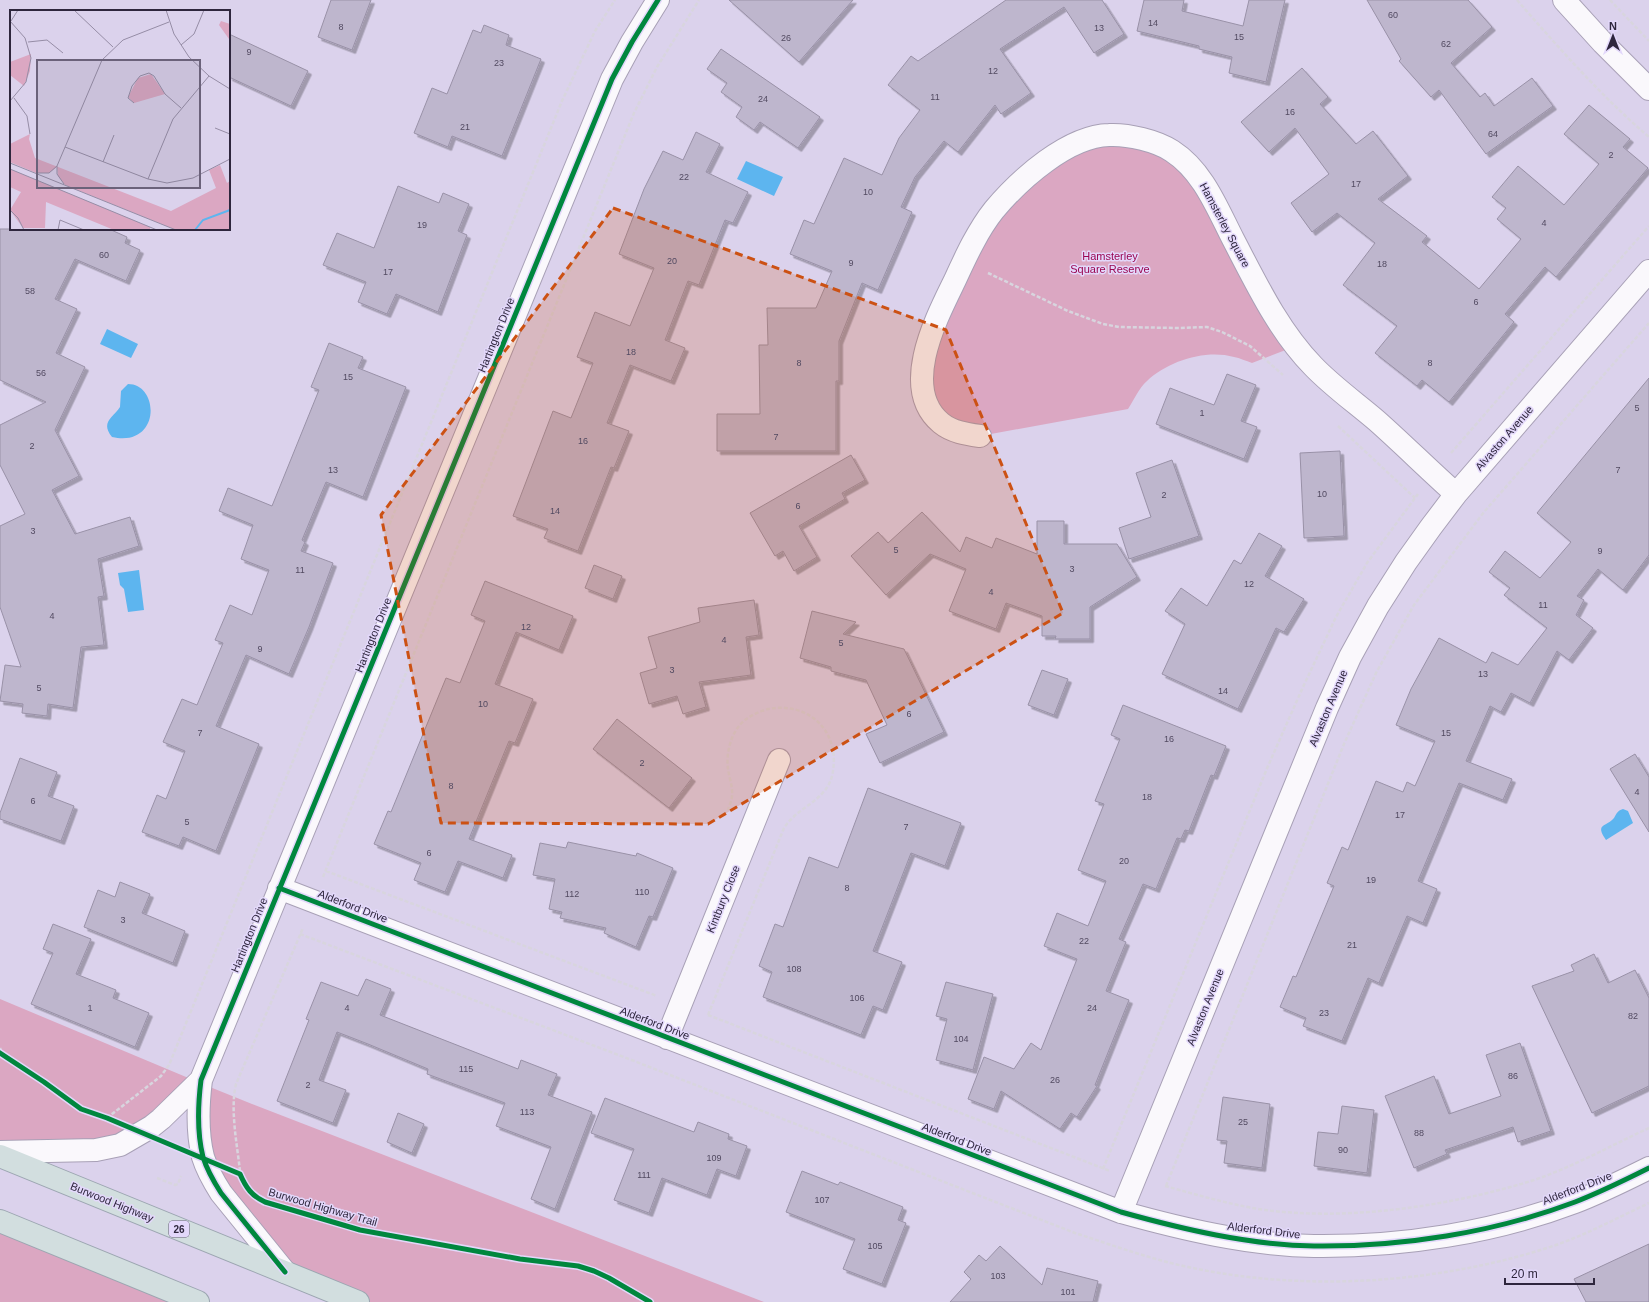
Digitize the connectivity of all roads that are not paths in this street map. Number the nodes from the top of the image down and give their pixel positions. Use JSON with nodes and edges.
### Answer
{"nodes":[{"id":1,"x":658,"y":0,"type":"edge"},
{"id":2,"x":1564,"y":0,"type":"edge"},
{"id":3,"x":1649,"y":89,"type":"edge"},
{"id":4,"x":1649,"y":271,"type":"edge"},
{"id":5,"x":980,"y":436,"type":"dead end"},
{"id":6,"x":1456,"y":494,"type":"junction"},
{"id":7,"x":779,"y":760,"type":"dead end"},
{"id":8,"x":279,"y":888,"type":"junction"},
{"id":9,"x":667,"y":1038,"type":"junction"},
{"id":10,"x":201,"y":1080,"type":"junction"},
{"id":11,"x":0,"y":1152,"type":"edge"},
{"id":12,"x":0,"y":1156,"type":"edge"},
{"id":13,"x":1649,"y":1168,"type":"edge"},
{"id":14,"x":1121,"y":1212,"type":"junction"},
{"id":15,"x":0,"y":1221,"type":"edge"},
{"id":16,"x":285,"y":1272,"type":"junction"},
{"id":17,"x":198,"y":1302,"type":"edge"},
{"id":18,"x":358,"y":1302,"type":"edge"}],
"edges":[{"from":1,"to":8,"type":"street","name":"Hartington Drive"},
{"from":2,"to":3,"type":"street"},
{"from":4,"to":6,"type":"street","name":"Alvaston Avenue"},
{"from":5,"to":6,"type":"street","name":"Hamsterley Square"},
{"from":6,"to":14,"type":"street","name":"Alvaston Avenue"},
{"from":7,"to":9,"type":"street","name":"Kintbury Close"},
{"from":8,"to":9,"type":"street","name":"Alderford Drive"},
{"from":8,"to":10,"type":"street","name":"Hartington Drive"},
{"from":9,"to":14,"type":"street","name":"Alderford Drive"},
{"from":10,"to":11,"type":"street","name":"Hartington Drive"},
{"from":10,"to":16,"type":"street","name":"Hartington Drive"},
{"from":12,"to":16,"type":"highway","name":"Burwood Highway","number":"26"},
{"from":13,"to":14,"type":"street","name":"Alderford Drive"},
{"from":15,"to":17,"type":"highway"},
{"from":16,"to":18,"type":"highway","name":"Burwood Highway","number":"26"}]}
